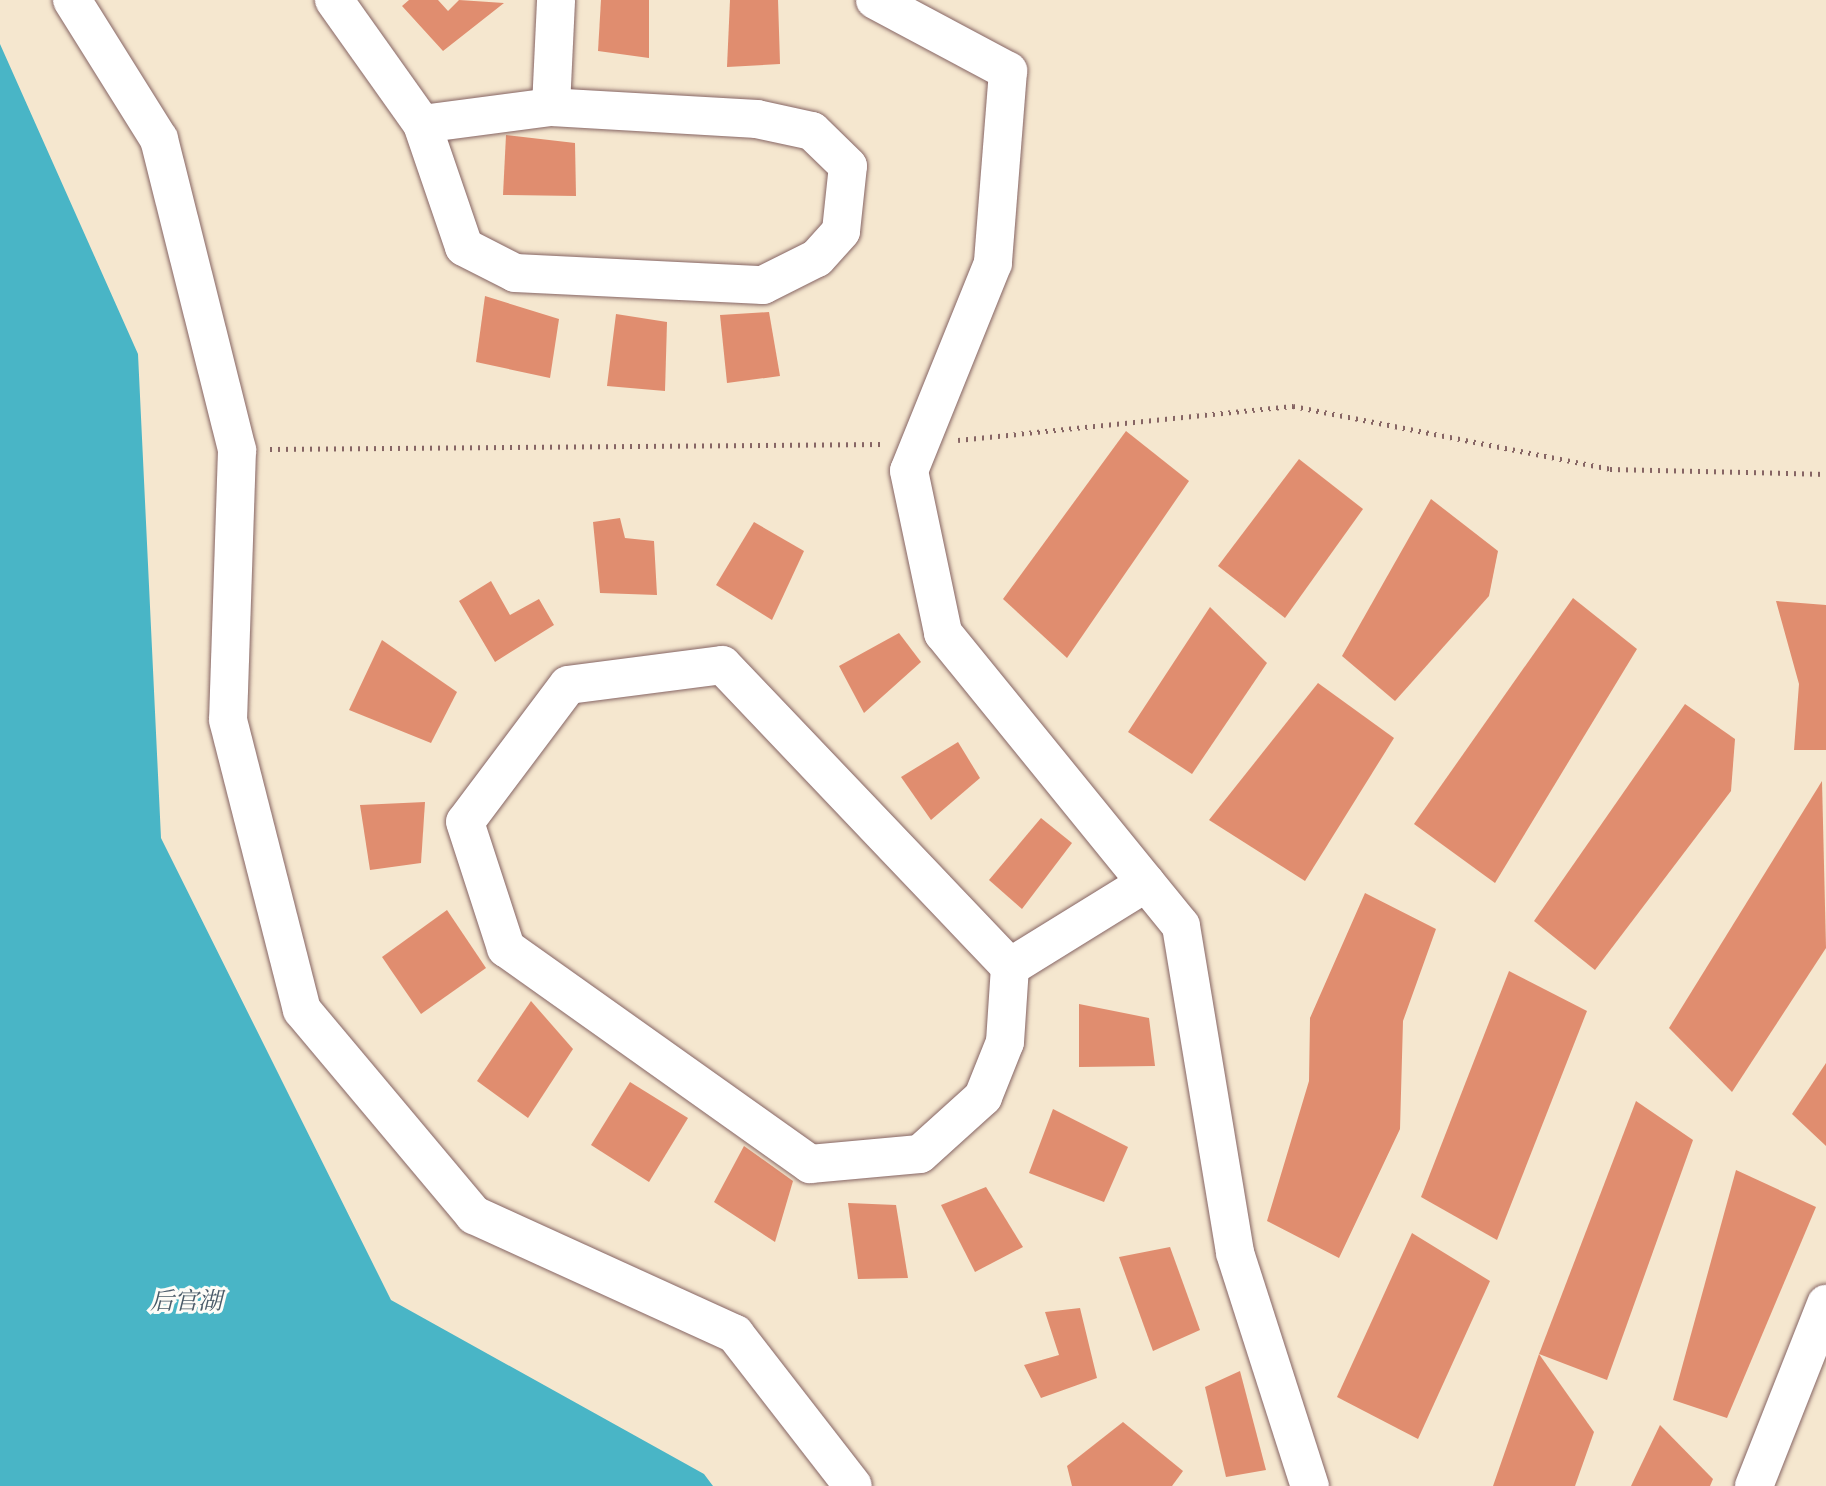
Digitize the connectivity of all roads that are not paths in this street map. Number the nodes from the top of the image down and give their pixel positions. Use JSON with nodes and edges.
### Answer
{"nodes":[{"id":1,"x":72,"y":0,"type":"edge"},
{"id":2,"x":334,"y":0,"type":"edge"},
{"id":3,"x":556,"y":0,"type":"edge"},
{"id":4,"x":875,"y":0,"type":"edge"},
{"id":5,"x":551,"y":107,"type":"junction"},
{"id":6,"x":422,"y":124,"type":"junction"},
{"id":7,"x":1146,"y":883,"type":"junction"},
{"id":8,"x":1010,"y":967,"type":"junction"},
{"id":9,"x":1826,"y":1304,"type":"edge"},
{"id":10,"x":853,"y":1486,"type":"edge"},
{"id":11,"x":1310,"y":1486,"type":"edge"},
{"id":12,"x":1754,"y":1486,"type":"edge"}],
"edges":[{"from":1,"to":10,"type":"street"},
{"from":2,"to":6,"type":"street"},
{"from":3,"to":5,"type":"street"},
{"from":4,"to":7,"type":"street"},
{"from":5,"to":6,"type":"street"},
{"from":5,"to":6,"type":"street"},
{"from":7,"to":8,"type":"street"},
{"from":7,"to":11,"type":"street"},
{"from":8,"to":8,"type":"street"},
{"from":9,"to":12,"type":"street"}]}
